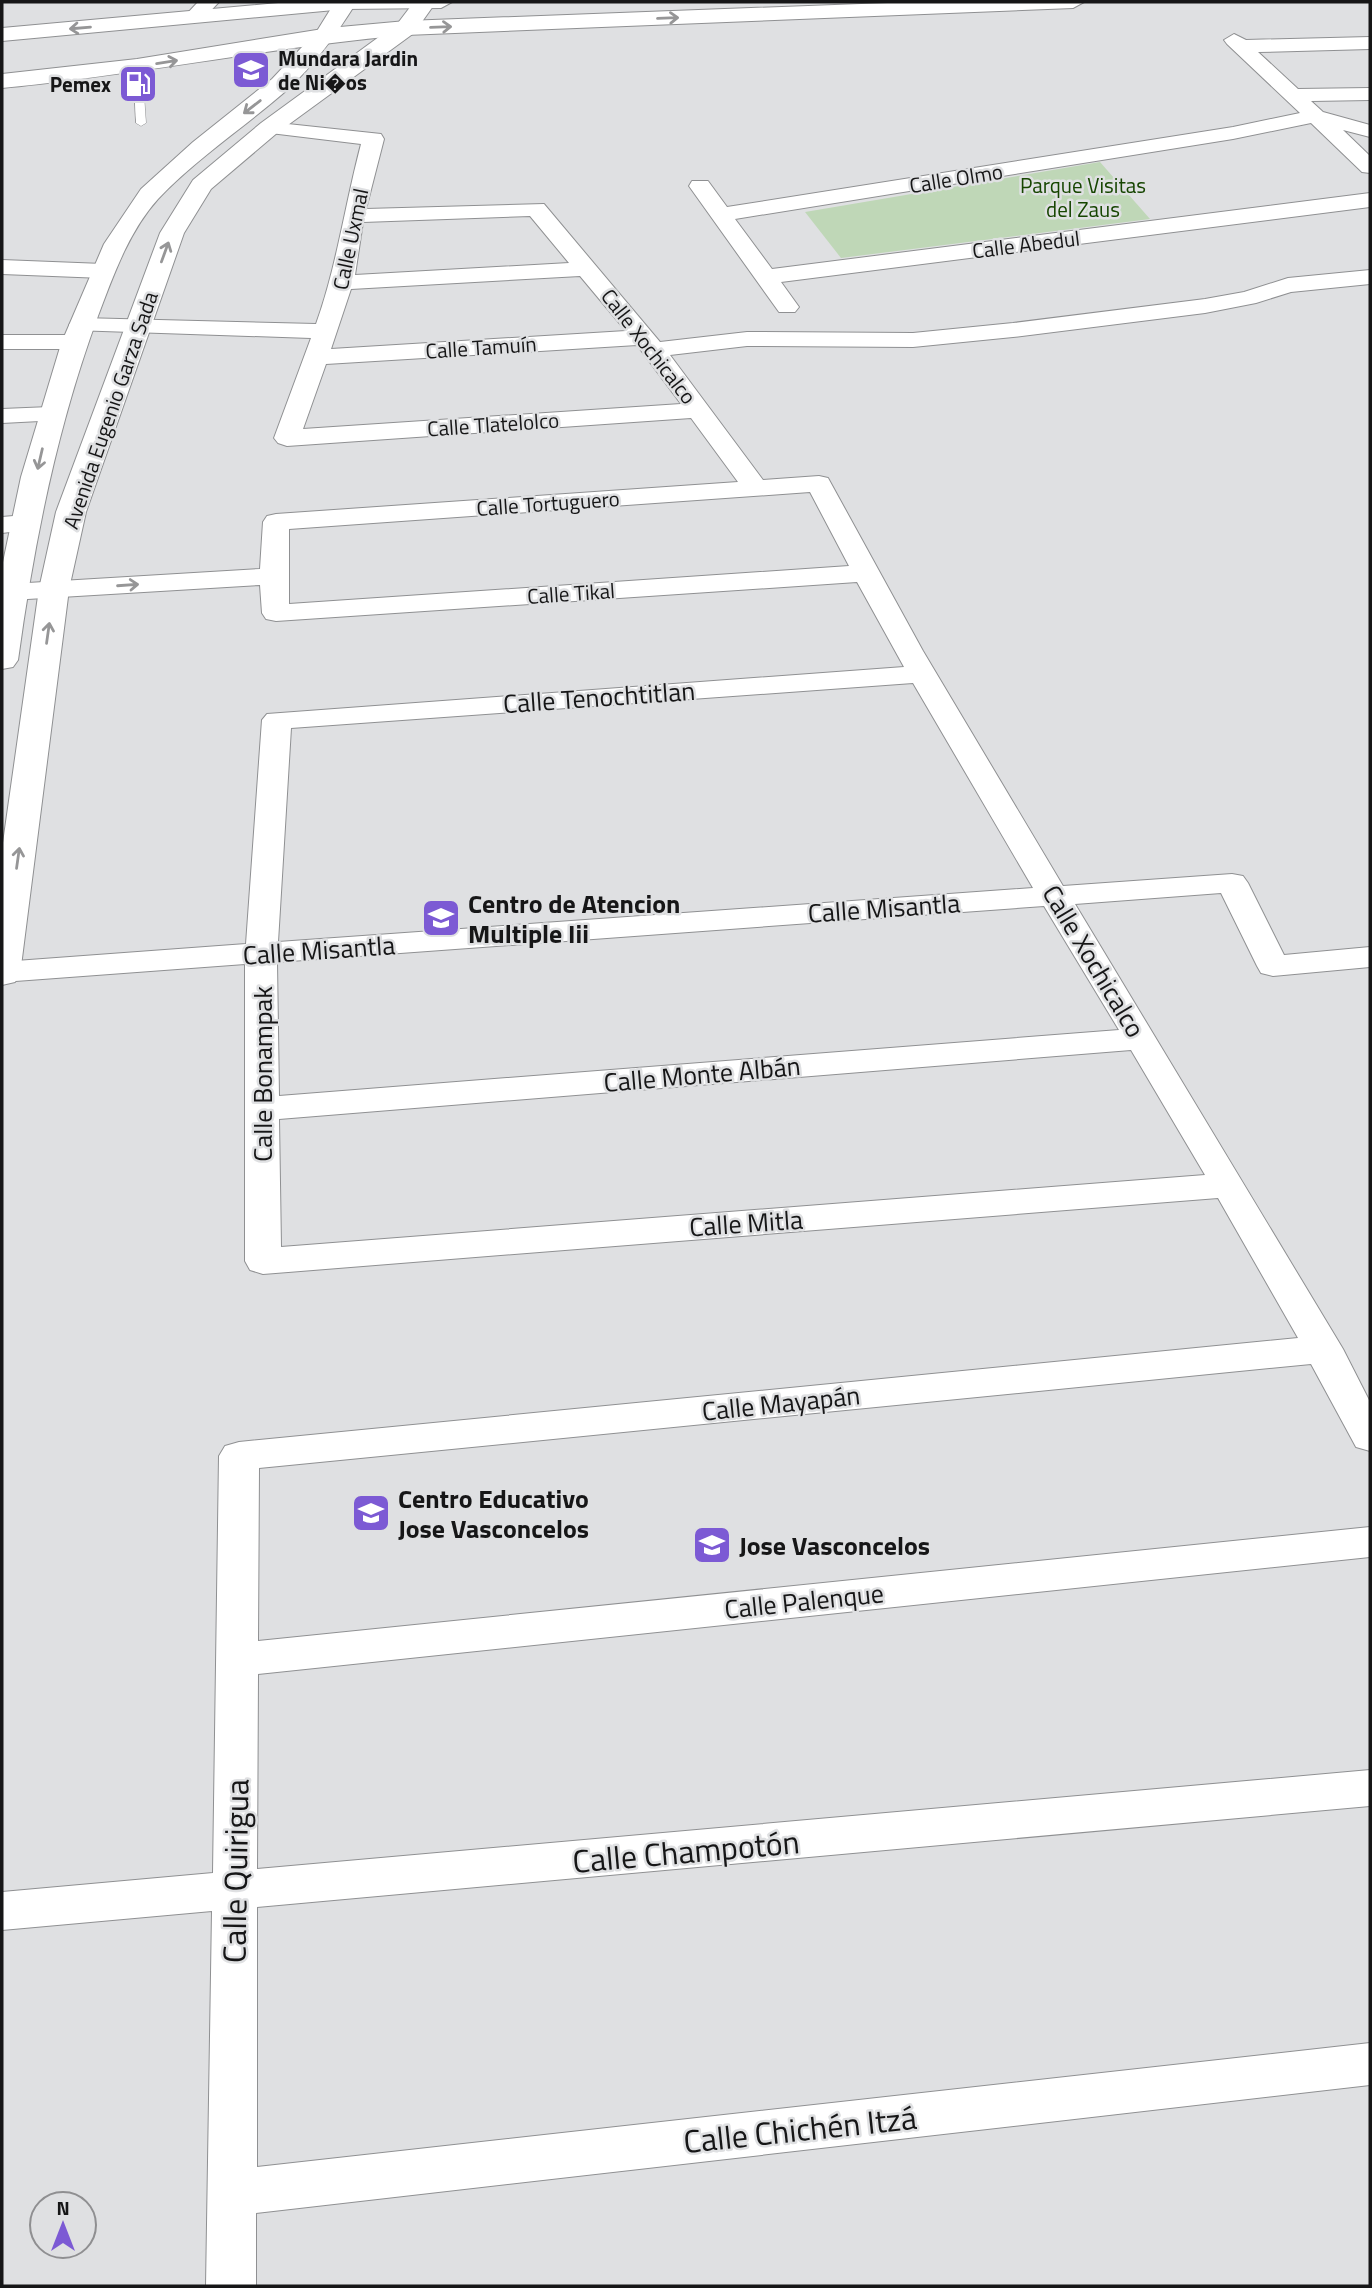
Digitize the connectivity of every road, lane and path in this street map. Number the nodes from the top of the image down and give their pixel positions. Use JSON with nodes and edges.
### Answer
{"nodes":[{"id":1,"x":209,"y":2,"type":"edge"},
{"id":2,"x":346,"y":2,"type":"edge"},
{"id":3,"x":425,"y":2,"type":"edge"},
{"id":4,"x":441,"y":2,"type":"edge"},
{"id":5,"x":1073,"y":2,"type":"edge"},
{"id":6,"x":193,"y":18,"type":"junction"},
{"id":7,"x":405,"y":28,"type":"junction"},
{"id":8,"x":2,"y":35,"type":"edge"},
{"id":9,"x":329,"y":35,"type":"junction"},
{"id":10,"x":1370,"y":43,"type":"edge"},
{"id":11,"x":219,"y":54,"type":"junction"},
{"id":12,"x":137,"y":66,"type":"junction"},
{"id":13,"x":298,"y":68,"type":"junction"},
{"id":14,"x":2,"y":81,"type":"edge"},
{"id":15,"x":1370,"y":94,"type":"edge"},
{"id":16,"x":1296,"y":95,"type":"junction"},
{"id":17,"x":1315,"y":116,"type":"junction"},
{"id":18,"x":141,"y":123,"type":"dead end"},
{"id":19,"x":269,"y":128,"type":"junction"},
{"id":20,"x":1370,"y":131,"type":"edge"},
{"id":21,"x":1370,"y":167,"type":"edge"},
{"id":22,"x":700,"y":186,"type":"dead end"},
{"id":23,"x":1370,"y":200,"type":"edge"},
{"id":24,"x":721,"y":215,"type":"junction"},
{"id":25,"x":352,"y":216,"type":"junction"},
{"id":26,"x":2,"y":267,"type":"edge"},
{"id":27,"x":587,"y":269,"type":"junction"},
{"id":28,"x":103,"y":271,"type":"junction"},
{"id":29,"x":766,"y":277,"type":"junction"},
{"id":30,"x":1370,"y":277,"type":"edge"},
{"id":31,"x":342,"y":283,"type":"junction"},
{"id":32,"x":787,"y":307,"type":"dead end"},
{"id":33,"x":141,"y":319,"type":"junction"},
{"id":34,"x":329,"y":323,"type":"junction"},
{"id":35,"x":81,"y":326,"type":"junction"},
{"id":36,"x":2,"y":342,"type":"edge"},
{"id":37,"x":649,"y":344,"type":"junction"},
{"id":38,"x":318,"y":357,"type":"junction"},
{"id":39,"x":699,"y":410,"type":"junction"},
{"id":40,"x":50,"y":415,"type":"junction"},
{"id":41,"x":2,"y":416,"type":"edge"},
{"id":42,"x":287,"y":438,"type":"joint"},
{"id":43,"x":819,"y":484,"type":"joint"},
{"id":44,"x":756,"y":488,"type":"junction"},
{"id":45,"x":14,"y":524,"type":"edge"},
{"id":46,"x":274,"y":566,"type":"junction"},
{"id":47,"x":866,"y":573,"type":"junction"},
{"id":48,"x":56,"y":580,"type":"junction"},
{"id":49,"x":14,"y":582,"type":"junction"},
{"id":50,"x":2,"y":660,"type":"edge"},
{"id":51,"x":922,"y":674,"type":"junction"},
{"id":52,"x":277,"y":720,"type":"joint"},
{"id":53,"x":1054,"y":895,"type":"junction"},
{"id":54,"x":261,"y":954,"type":"junction"},
{"id":55,"x":1370,"y":957,"type":"edge"},
{"id":56,"x":2,"y":972,"type":"edge"},
{"id":57,"x":1142,"y":1039,"type":"junction"},
{"id":58,"x":262,"y":1109,"type":"junction"},
{"id":59,"x":1229,"y":1185,"type":"junction"},
{"id":60,"x":263,"y":1261,"type":"joint"},
{"id":61,"x":1324,"y":1349,"type":"junction"},
{"id":62,"x":1370,"y":1437,"type":"edge"},
{"id":63,"x":239,"y":1456,"type":"joint"},
{"id":64,"x":1370,"y":1542,"type":"edge"},
{"id":65,"x":237,"y":1660,"type":"junction"},
{"id":66,"x":1370,"y":1788,"type":"edge"},
{"id":67,"x":235,"y":1892,"type":"junction"},
{"id":68,"x":2,"y":1911,"type":"edge"},
{"id":69,"x":1370,"y":2064,"type":"edge"},
{"id":70,"x":230,"y":2193,"type":"junction"},
{"id":71,"x":231,"y":2286,"type":"edge"}],
"edges":[{"from":1,"to":6,"type":"street"},
{"from":2,"to":3,"type":"main road"},
{"from":2,"to":6,"type":"main road"},
{"from":2,"to":9,"type":"main road","name":"Avenida Eugenio Garza Sada"},
{"from":3,"to":4,"type":"main road"},
{"from":3,"to":7,"type":"main road","name":"Avenida Eugenio Garza Sada"},
{"from":7,"to":5,"type":"main road","one_way":true},
{"from":6,"to":8,"type":"main road","one_way":true},
{"from":7,"to":9,"type":"main road"},
{"from":7,"to":19,"type":"main road","name":"Avenida Eugenio Garza Sada"},
{"from":9,"to":11,"type":"main road"},
{"from":9,"to":13,"type":"main road","name":"Avenida Eugenio Garza Sada"},
{"from":10,"to":16,"type":"street"},
{"from":12,"to":11,"type":"main road","one_way":true},
{"from":11,"to":13,"type":"main road"},
{"from":12,"to":14,"type":"main road"},
{"from":12,"to":18,"type":"lane"},
{"from":13,"to":28,"type":"main road","name":"Avenida Eugenio Garza Sada","one_way":true},
{"from":15,"to":16,"type":"street"},
{"from":16,"to":17,"type":"street"},
{"from":17,"to":20,"type":"street"},
{"from":17,"to":21,"type":"street"},
{"from":17,"to":24,"type":"street","name":"Calle Olmo"},
{"from":19,"to":25,"type":"street","name":"Calle Uxmal"},
{"from":33,"to":19,"type":"main road","name":"Avenida Eugenio Garza Sada","one_way":true},
{"from":22,"to":24,"type":"street"},
{"from":23,"to":29,"type":"street","name":"Calle Abedul"},
{"from":24,"to":29,"type":"street"},
{"from":25,"to":27,"type":"street","name":"Calle Xochicalco"},
{"from":25,"to":31,"type":"street","name":"Calle Uxmal"},
{"from":26,"to":28,"type":"street"},
{"from":27,"to":31,"type":"street"},
{"from":27,"to":37,"type":"street","name":"Calle Xochicalco"},
{"from":28,"to":35,"type":"main road","name":"Avenida Eugenio Garza Sada"},
{"from":29,"to":32,"type":"street"},
{"from":30,"to":37,"type":"street","name":"Calle Tamuín"},
{"from":31,"to":34,"type":"street","name":"Calle Uxmal"},
{"from":33,"to":34,"type":"street"},
{"from":33,"to":35,"type":"street"},
{"from":33,"to":48,"type":"main road","name":"Avenida Eugenio Garza Sada"},
{"from":34,"to":38,"type":"street","name":"Calle Uxmal"},
{"from":35,"to":36,"type":"street"},
{"from":35,"to":40,"type":"main road","name":"Avenida Eugenio Garza Sada"},
{"from":37,"to":38,"type":"street","name":"Calle Tamuín"},
{"from":37,"to":39,"type":"street","name":"Calle Xochicalco"},
{"from":38,"to":42,"type":"street","name":"Calle Uxmal"},
{"from":39,"to":42,"type":"street","name":"Calle Tlatelolco"},
{"from":39,"to":44,"type":"street","name":"Calle Xochicalco"},
{"from":40,"to":41,"type":"street"},
{"from":40,"to":45,"type":"main road","name":"Avenida Eugenio Garza Sada","one_way":true},
{"from":43,"to":44,"type":"street","name":"Calle Tortuguero"},
{"from":43,"to":47,"type":"street","name":"Calle Xochicalco"},
{"from":44,"to":46,"type":"street","name":"Calle Tortuguero"},
{"from":45,"to":49,"type":"main road","name":"Avenida Eugenio Garza Sada"},
{"from":46,"to":47,"type":"street","name":"Calle Tikal"},
{"from":46,"to":48,"type":"street"},
{"from":47,"to":51,"type":"street","name":"Calle Xochicalco"},
{"from":48,"to":49,"type":"street"},
{"from":56,"to":48,"type":"main road","name":"Avenida Eugenio Garza Sada","one_way":true},
{"from":49,"to":50,"type":"main road","name":"Avenida Eugenio Garza Sada"},
{"from":51,"to":52,"type":"street","name":"Calle Tenochtitlan"},
{"from":51,"to":53,"type":"street","name":"Calle Xochicalco"},
{"from":52,"to":54,"type":"street","name":"Calle Bonampak"},
{"from":53,"to":54,"type":"street","name":"Calle Misantla"},
{"from":53,"to":55,"type":"street","name":"Calle Misantla"},
{"from":53,"to":57,"type":"street","name":"Calle Xochicalco"},
{"from":54,"to":56,"type":"street","name":"Calle Misantla"},
{"from":54,"to":58,"type":"street","name":"Calle Bonampak"},
{"from":57,"to":58,"type":"street","name":"Calle Monte Albán"},
{"from":57,"to":59,"type":"street","name":"Calle Xochicalco"},
{"from":58,"to":60,"type":"street","name":"Calle Bonampak"},
{"from":59,"to":60,"type":"street","name":"Calle Mitla"},
{"from":59,"to":61,"type":"street","name":"Calle Xochicalco"},
{"from":61,"to":62,"type":"street","name":"Calle Xochicalco"},
{"from":61,"to":63,"type":"street","name":"Calle Mayapán"},
{"from":63,"to":65,"type":"street","name":"Calle Quirigua"},
{"from":64,"to":65,"type":"street","name":"Calle Palenque"},
{"from":65,"to":67,"type":"street","name":"Calle Quirigua"},
{"from":66,"to":67,"type":"street","name":"Calle Champotón"},
{"from":67,"to":68,"type":"street","name":"Calle Champotón"},
{"from":67,"to":70,"type":"street","name":"Calle Quirigua"},
{"from":69,"to":70,"type":"street","name":"Calle Chichén Itzá"},
{"from":70,"to":71,"type":"street","name":"Calle Quirigua"}]}
